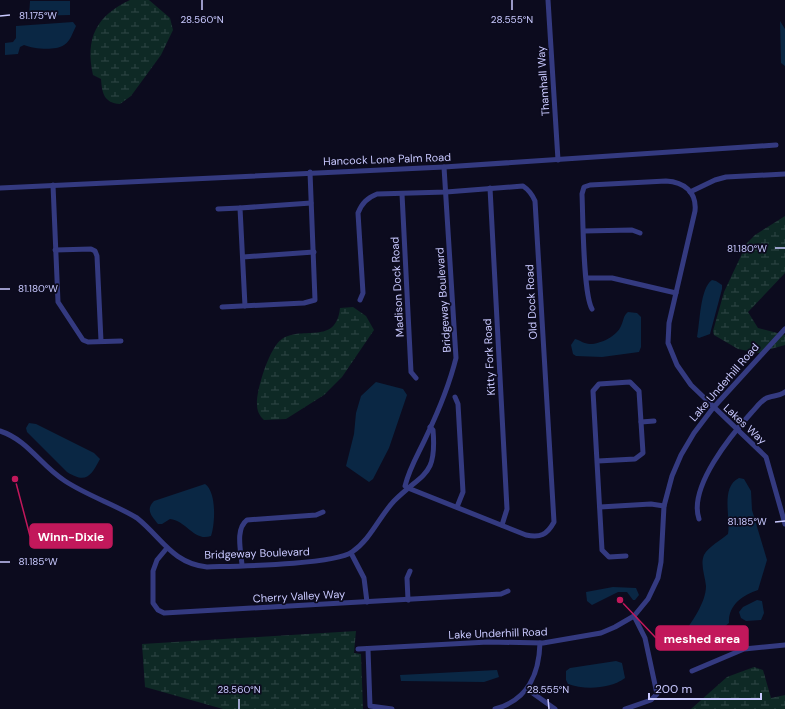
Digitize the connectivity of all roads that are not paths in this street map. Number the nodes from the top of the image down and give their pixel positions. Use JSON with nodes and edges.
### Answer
{"nodes":[{"id":1,"x":548,"y":0,"type":"edge"},
{"id":2,"x":776,"y":145,"type":"dead end"},
{"id":3,"x":558,"y":160,"type":"junction"},
{"id":4,"x":444,"y":167,"type":"junction"},
{"id":5,"x":310,"y":172,"type":"junction"},
{"id":6,"x":785,"y":174,"type":"edge"},
{"id":7,"x":53,"y":185,"type":"junction"},
{"id":8,"x":0,"y":188,"type":"edge"},
{"id":9,"x":490,"y":188,"type":"junction"},
{"id":10,"x":446,"y":192,"type":"junction"},
{"id":11,"x":690,"y":192,"type":"junction"},
{"id":12,"x":402,"y":194,"type":"junction"},
{"id":13,"x":311,"y":203,"type":"junction"},
{"id":14,"x":240,"y":208,"type":"junction"},
{"id":15,"x":218,"y":209,"type":"dead end"},
{"id":16,"x":584,"y":231,"type":"junction"},
{"id":17,"x":640,"y":233,"type":"dead end"},
{"id":18,"x":55,"y":250,"type":"junction"},
{"id":19,"x":314,"y":252,"type":"junction"},
{"id":20,"x":243,"y":257,"type":"junction"},
{"id":21,"x":587,"y":278,"type":"junction"},
{"id":22,"x":676,"y":293,"type":"junction"},
{"id":23,"x":360,"y":300,"type":"dead end"},
{"id":24,"x":246,"y":306,"type":"junction"},
{"id":25,"x":222,"y":307,"type":"dead end"},
{"id":26,"x":592,"y":309,"type":"dead end"},
{"id":27,"x":785,"y":329,"type":"edge"},
{"id":28,"x":121,"y":341,"type":"dead end"},
{"id":29,"x":101,"y":342,"type":"junction"},
{"id":30,"x":416,"y":378,"type":"dead end"},
{"id":31,"x":785,"y":392,"type":"edge"},
{"id":32,"x":455,"y":397,"type":"dead end"},
{"id":33,"x":713,"y":408,"type":"junction"},
{"id":34,"x":654,"y":421,"type":"dead end"},
{"id":35,"x":641,"y":422,"type":"junction"},
{"id":36,"x":430,"y":427,"type":"junction"},
{"id":37,"x":737,"y":429,"type":"junction"},
{"id":38,"x":0,"y":431,"type":"edge"},
{"id":39,"x":598,"y":461,"type":"junction"},
{"id":40,"x":408,"y":488,"type":"junction"},
{"id":41,"x":457,"y":506,"type":"junction"},
{"id":42,"x":664,"y":506,"type":"junction"},
{"id":43,"x":600,"y":507,"type":"junction"},
{"id":44,"x":323,"y":512,"type":"dead end"},
{"id":45,"x":699,"y":519,"type":"dead end"},
{"id":46,"x":502,"y":524,"type":"junction"},
{"id":47,"x":785,"y":524,"type":"edge"},
{"id":48,"x":167,"y":548,"type":"junction"},
{"id":49,"x":351,"y":553,"type":"junction"},
{"id":50,"x":626,"y":556,"type":"dead end"},
{"id":51,"x":242,"y":565,"type":"junction"},
{"id":52,"x":410,"y":571,"type":"dead end"},
{"id":53,"x":508,"y":591,"type":"dead end"},
{"id":54,"x":408,"y":600,"type":"junction"},
{"id":55,"x":367,"y":602,"type":"junction"},
{"id":56,"x":634,"y":616,"type":"junction"},
{"id":57,"x":540,"y":643,"type":"junction"},
{"id":58,"x":785,"y":645,"type":"edge"},
{"id":59,"x":368,"y":649,"type":"junction"},
{"id":60,"x":358,"y":650,"type":"dead end"},
{"id":61,"x":692,"y":671,"type":"dead end"},
{"id":62,"x":527,"y":689,"type":"junction"},
{"id":63,"x":392,"y":709,"type":"edge"},
{"id":64,"x":495,"y":709,"type":"edge"},
{"id":65,"x":555,"y":709,"type":"edge"},
{"id":66,"x":625,"y":709,"type":"edge"}],
"edges":[{"from":1,"to":3,"type":"street","name":"Thamhall Way"},
{"from":2,"to":3,"type":"street","name":"Hancock Lone Palm Road"},
{"from":3,"to":4,"type":"street","name":"Hancock Lone Palm Road"},
{"from":4,"to":5,"type":"street","name":"Hancock Lone Palm Road"},
{"from":4,"to":10,"type":"street","name":"Bridgeway Boulevard"},
{"from":5,"to":7,"type":"street","name":"Hancock Lone Palm Road"},
{"from":5,"to":13,"type":"street"},
{"from":6,"to":11,"type":"street"},
{"from":7,"to":8,"type":"street","name":"Hancock Lone Palm Road"},
{"from":7,"to":18,"type":"street"},
{"from":9,"to":10,"type":"street","name":"Old Dock Road"},
{"from":9,"to":46,"type":"street","name":"Kitty Fork Road"},
{"from":9,"to":46,"type":"street","name":"Old Dock Road"},
{"from":10,"to":12,"type":"street","name":"Old Dock Road"},
{"from":10,"to":36,"type":"street","name":"Bridgeway Boulevard"},
{"from":11,"to":16,"type":"street"},
{"from":11,"to":22,"type":"street","name":"Lakes Way"},
{"from":12,"to":23,"type":"street","name":"Old Dock Road"},
{"from":12,"to":30,"type":"street","name":"Madison Dock Road"},
{"from":13,"to":14,"type":"street"},
{"from":13,"to":19,"type":"street"},
{"from":14,"to":15,"type":"street"},
{"from":14,"to":20,"type":"street"},
{"from":16,"to":17,"type":"street"},
{"from":16,"to":21,"type":"street"},
{"from":18,"to":29,"type":"street"},
{"from":18,"to":29,"type":"street"},
{"from":19,"to":20,"type":"street"},
{"from":19,"to":24,"type":"street"},
{"from":20,"to":24,"type":"street"},
{"from":21,"to":22,"type":"street"},
{"from":21,"to":26,"type":"street"},
{"from":22,"to":33,"type":"street","name":"Lakes Way"},
{"from":24,"to":25,"type":"street"},
{"from":27,"to":33,"type":"street","name":"Lake Underhill Road"},
{"from":28,"to":29,"type":"street"},
{"from":31,"to":37,"type":"street"},
{"from":32,"to":41,"type":"street"},
{"from":33,"to":37,"type":"street","name":"Lakes Way"},
{"from":33,"to":42,"type":"street","name":"Lake Underhill Road"},
{"from":34,"to":35,"type":"street"},
{"from":35,"to":39,"type":"street"},
{"from":35,"to":39,"type":"street"},
{"from":36,"to":40,"type":"street","name":"Bridgeway Boulevard"},
{"from":36,"to":40,"type":"street","name":"Bridgeway Boulevard"},
{"from":37,"to":45,"type":"street"},
{"from":37,"to":47,"type":"street","name":"Lakes Way"},
{"from":38,"to":48,"type":"street","name":"Bridgeway Boulevard"},
{"from":39,"to":43,"type":"street"},
{"from":40,"to":41,"type":"street","name":"Old Dock Road"},
{"from":40,"to":49,"type":"street","name":"Bridgeway Boulevard"},
{"from":41,"to":46,"type":"street","name":"Old Dock Road"},
{"from":42,"to":43,"type":"street"},
{"from":42,"to":56,"type":"street","name":"Lake Underhill Road"},
{"from":43,"to":50,"type":"street"},
{"from":44,"to":51,"type":"street"},
{"from":48,"to":51,"type":"street","name":"Bridgeway Boulevard"},
{"from":48,"to":55,"type":"street","name":"Cherry Valley Way"},
{"from":49,"to":51,"type":"street","name":"Bridgeway Boulevard"},
{"from":49,"to":55,"type":"street"},
{"from":52,"to":54,"type":"street"},
{"from":53,"to":54,"type":"street","name":"Cherry Valley Way"},
{"from":54,"to":55,"type":"street","name":"Cherry Valley Way"},
{"from":56,"to":57,"type":"street","name":"Lake Underhill Road"},
{"from":56,"to":66,"type":"street"},
{"from":57,"to":59,"type":"street","name":"Lake Underhill Road"},
{"from":57,"to":62,"type":"street"},
{"from":58,"to":61,"type":"street"},
{"from":59,"to":60,"type":"street","name":"Lake Underhill Road"},
{"from":59,"to":63,"type":"street"},
{"from":62,"to":64,"type":"street"},
{"from":62,"to":65,"type":"street"}]}
